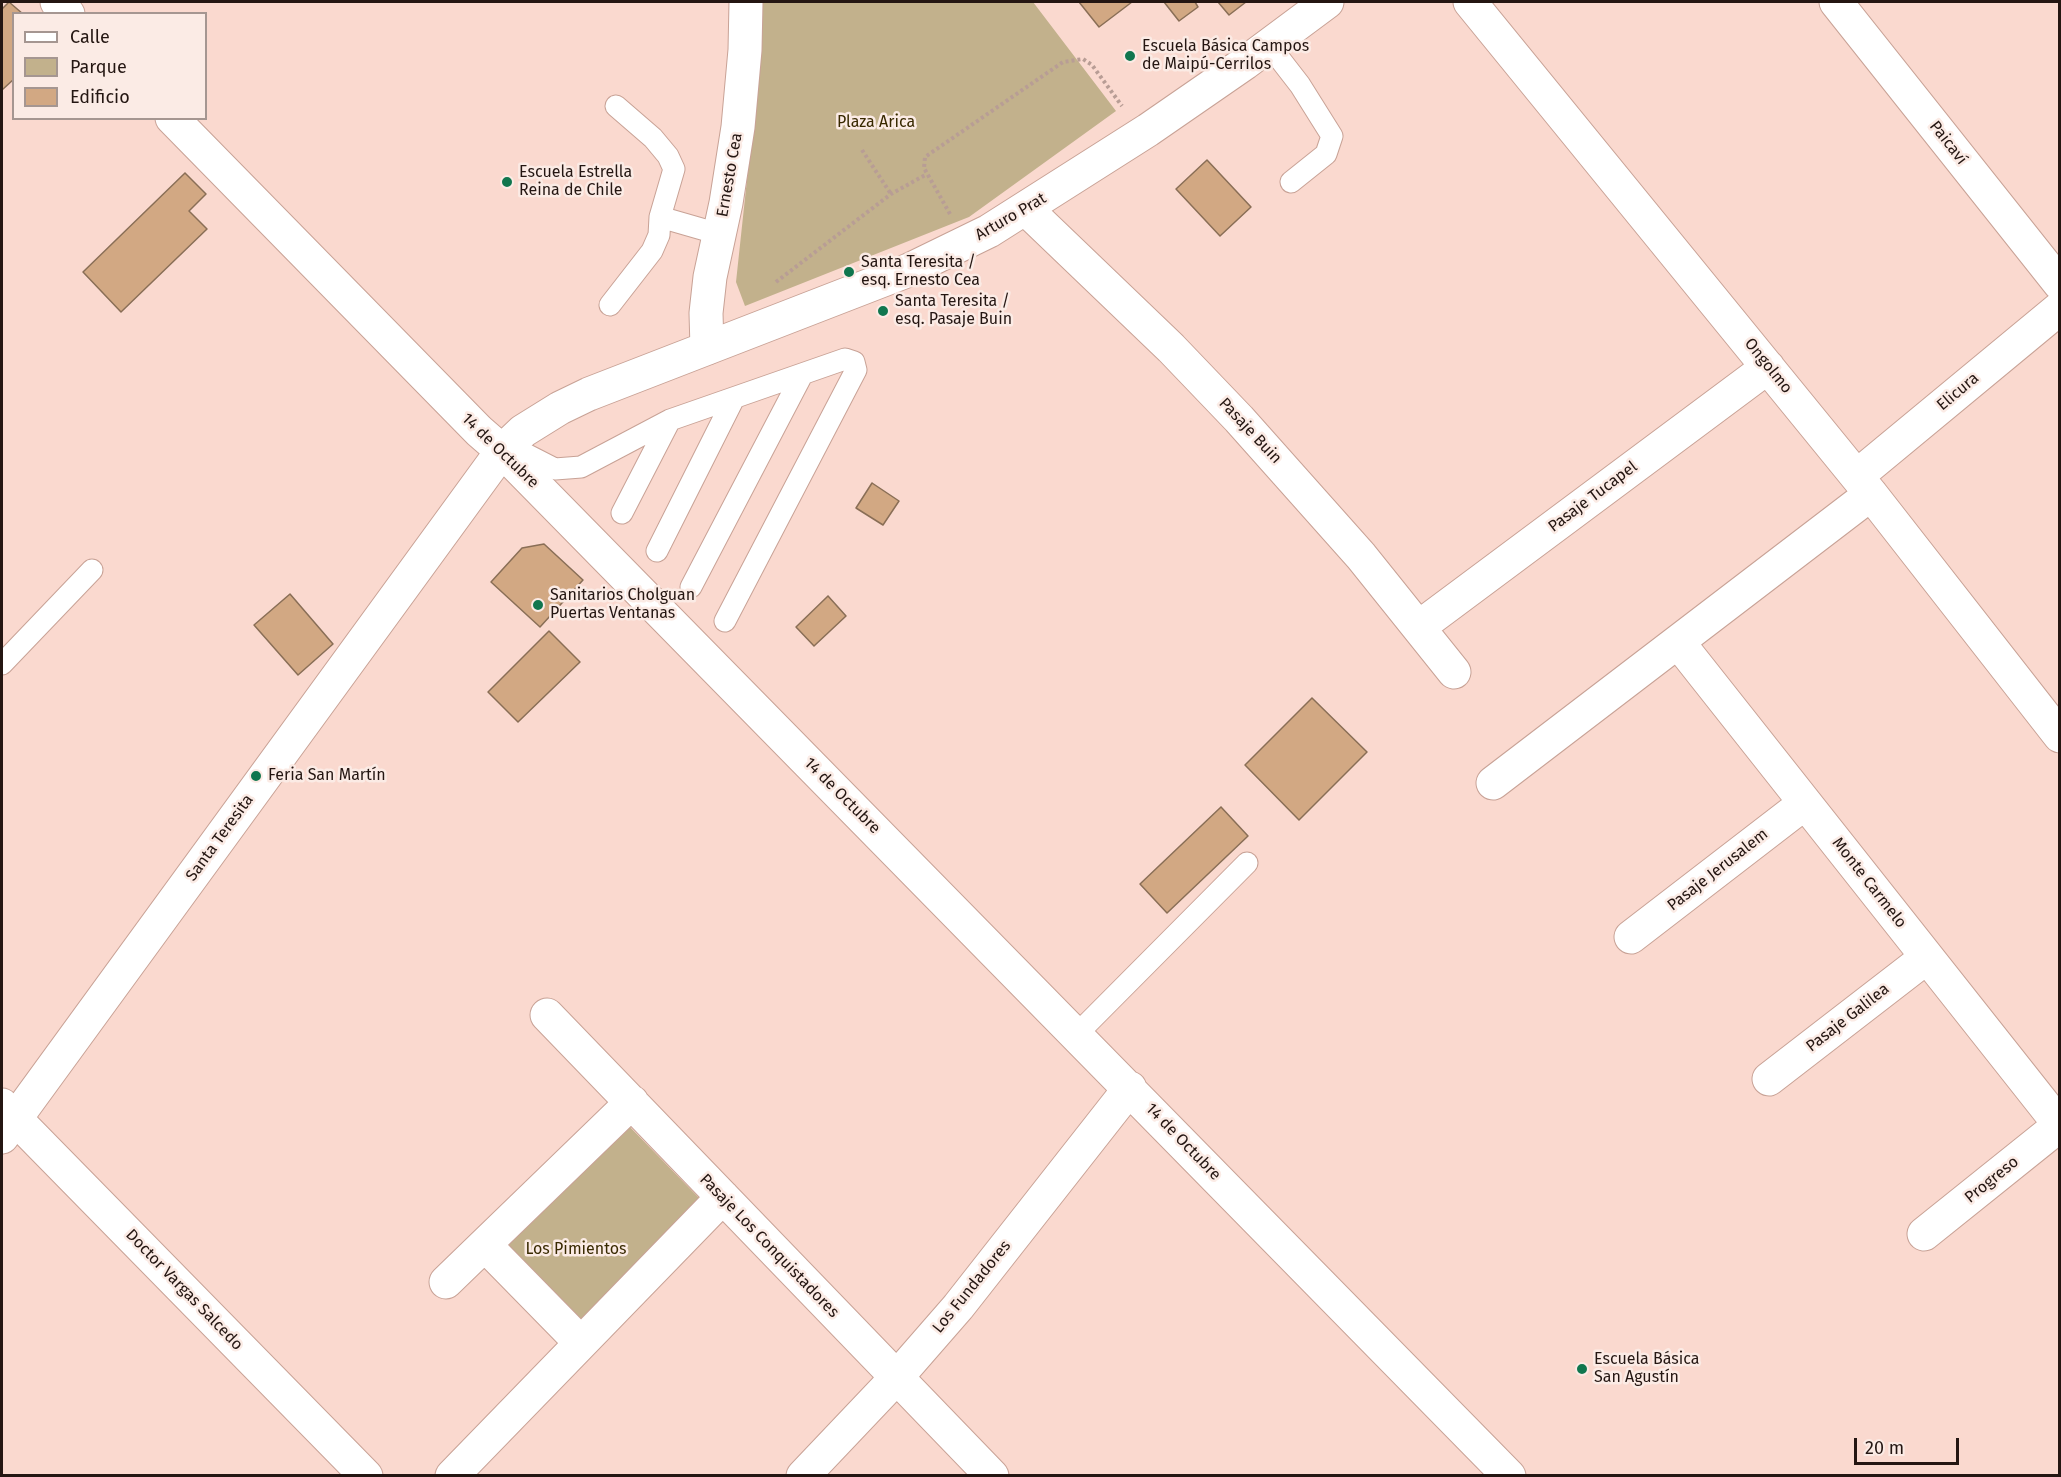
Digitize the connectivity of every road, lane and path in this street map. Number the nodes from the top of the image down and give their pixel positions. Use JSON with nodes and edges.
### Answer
{"nodes":[{"id":1,"x":746,"y":2,"type":"edge"},
{"id":2,"x":1327,"y":2,"type":"edge"},
{"id":3,"x":1470,"y":2,"type":"edge"},
{"id":4,"x":1836,"y":2,"type":"edge"},
{"id":5,"x":1269,"y":45,"type":"junction"},
{"id":6,"x":616,"y":106,"type":"dead end"},
{"id":7,"x":1127,"y":114,"type":"dead end"},
{"id":8,"x":174,"y":120,"type":"edge"},
{"id":9,"x":862,"y":150,"type":"dead end"},
{"id":10,"x":927,"y":174,"type":"junction"},
{"id":11,"x":1291,"y":182,"type":"dead end"},
{"id":12,"x":891,"y":194,"type":"junction"},
{"id":13,"x":1026,"y":209,"type":"junction"},
{"id":14,"x":951,"y":214,"type":"dead end"},
{"id":15,"x":660,"y":217,"type":"junction"},
{"id":16,"x":719,"y":234,"type":"junction"},
{"id":17,"x":2060,"y":284,"type":"edge"},
{"id":18,"x":768,"y":288,"type":"dead end"},
{"id":19,"x":610,"y":305,"type":"dead end"},
{"id":20,"x":2060,"y":308,"type":"edge"},
{"id":21,"x":707,"y":348,"type":"junction"},
{"id":22,"x":1768,"y":367,"type":"junction"},
{"id":23,"x":802,"y":375,"type":"junction"},
{"id":24,"x":734,"y":398,"type":"junction"},
{"id":25,"x":670,"y":420,"type":"junction"},
{"id":26,"x":505,"y":448,"type":"junction"},
{"id":27,"x":1864,"y":485,"type":"junction"},
{"id":28,"x":622,"y":513,"type":"dead end"},
{"id":29,"x":657,"y":550,"type":"dead end"},
{"id":30,"x":92,"y":570,"type":"dead end"},
{"id":31,"x":691,"y":588,"type":"dead end"},
{"id":32,"x":725,"y":621,"type":"dead end"},
{"id":33,"x":1419,"y":627,"type":"junction"},
{"id":34,"x":1678,"y":642,"type":"junction"},
{"id":35,"x":2,"y":664,"type":"edge"},
{"id":36,"x":1454,"y":672,"type":"dead end"},
{"id":37,"x":2060,"y":736,"type":"edge"},
{"id":38,"x":1493,"y":783,"type":"dead end"},
{"id":39,"x":1805,"y":803,"type":"junction"},
{"id":40,"x":1247,"y":863,"type":"dead end"},
{"id":41,"x":1631,"y":937,"type":"dead end"},
{"id":42,"x":1927,"y":957,"type":"junction"},
{"id":43,"x":547,"y":1016,"type":"dead end"},
{"id":44,"x":1077,"y":1034,"type":"junction"},
{"id":45,"x":1769,"y":1078,"type":"dead end"},
{"id":46,"x":1130,"y":1088,"type":"junction"},
{"id":47,"x":632,"y":1102,"type":"junction"},
{"id":48,"x":6,"y":1120,"type":"edge"},
{"id":49,"x":2060,"y":1125,"type":"edge"},
{"id":50,"x":723,"y":1197,"type":"junction"},
{"id":51,"x":1924,"y":1234,"type":"dead end"},
{"id":52,"x":485,"y":1245,"type":"junction"},
{"id":53,"x":446,"y":1282,"type":"dead end"},
{"id":54,"x":581,"y":1343,"type":"junction"},
{"id":55,"x":897,"y":1377,"type":"junction"},
{"id":56,"x":366,"y":1476,"type":"edge"},
{"id":57,"x":452,"y":1476,"type":"edge"},
{"id":58,"x":803,"y":1476,"type":"edge"},
{"id":59,"x":992,"y":1476,"type":"edge"},
{"id":60,"x":1509,"y":1476,"type":"edge"}],
"edges":[{"from":1,"to":16,"type":"street","name":"Ernesto Cea"},
{"from":2,"to":5,"type":"street","name":"Arturo Prat"},
{"from":3,"to":22,"type":"street","name":"Ongolmo"},
{"from":4,"to":17,"type":"street","name":"Paicaví"},
{"from":5,"to":11,"type":"lane"},
{"from":5,"to":13,"type":"street","name":"Arturo Prat"},
{"from":6,"to":15,"type":"lane"},
{"from":7,"to":10,"type":"path"},
{"from":8,"to":26,"type":"street","name":"14 de Octubre"},
{"from":9,"to":12,"type":"path"},
{"from":10,"to":12,"type":"path"},
{"from":10,"to":14,"type":"path"},
{"from":12,"to":18,"type":"path"},
{"from":13,"to":21,"type":"street","name":"Arturo Prat"},
{"from":13,"to":33,"type":"street","name":"Pasaje Buin"},
{"from":15,"to":16,"type":"lane"},
{"from":15,"to":19,"type":"lane"},
{"from":16,"to":21,"type":"street","name":"Ernesto Cea"},
{"from":20,"to":27,"type":"street","name":"Elicura"},
{"from":21,"to":26,"type":"street","name":"Arturo Prat"},
{"from":22,"to":27,"type":"street","name":"Ongolmo"},
{"from":22,"to":33,"type":"street","name":"Pasaje Tucapel"},
{"from":23,"to":24,"type":"lane"},
{"from":23,"to":31,"type":"lane"},
{"from":23,"to":32,"type":"lane"},
{"from":24,"to":25,"type":"lane"},
{"from":24,"to":29,"type":"lane"},
{"from":25,"to":26,"type":"lane"},
{"from":25,"to":28,"type":"lane"},
{"from":26,"to":44,"type":"street","name":"14 de Octubre"},
{"from":26,"to":48,"type":"street","name":"Santa Teresita"},
{"from":27,"to":34,"type":"street","name":"Elicura"},
{"from":27,"to":37,"type":"street","name":"Ongolmo"},
{"from":30,"to":35,"type":"lane"},
{"from":33,"to":36,"type":"street","name":"Pasaje Buin"},
{"from":34,"to":38,"type":"street","name":"Elicura"},
{"from":34,"to":39,"type":"street","name":"Monte Carmelo"},
{"from":39,"to":41,"type":"street","name":"Pasaje Jerusalem"},
{"from":39,"to":42,"type":"street","name":"Monte Carmelo"},
{"from":40,"to":44,"type":"lane"},
{"from":42,"to":45,"type":"street","name":"Pasaje Galilea"},
{"from":42,"to":49,"type":"street","name":"Monte Carmelo"},
{"from":43,"to":47,"type":"street","name":"Pasaje Los Conquistadores"},
{"from":44,"to":46,"type":"street","name":"14 de Octubre"},
{"from":46,"to":55,"type":"street","name":"Los Fundadores"},
{"from":46,"to":60,"type":"street","name":"14 de Octubre"},
{"from":47,"to":50,"type":"street","name":"Pasaje Los Conquistadores"},
{"from":47,"to":52,"type":"street"},
{"from":48,"to":56,"type":"street","name":"Doctor Vargas Salcedo"},
{"from":49,"to":51,"type":"street","name":"Progreso"},
{"from":50,"to":54,"type":"street"},
{"from":50,"to":55,"type":"street","name":"Pasaje Los Conquistadores"},
{"from":52,"to":53,"type":"street"},
{"from":52,"to":54,"type":"street"},
{"from":54,"to":57,"type":"street"},
{"from":55,"to":58,"type":"street","name":"Los Fundadores"},
{"from":55,"to":59,"type":"street","name":"Pasaje Los Conquistadores"}]}
